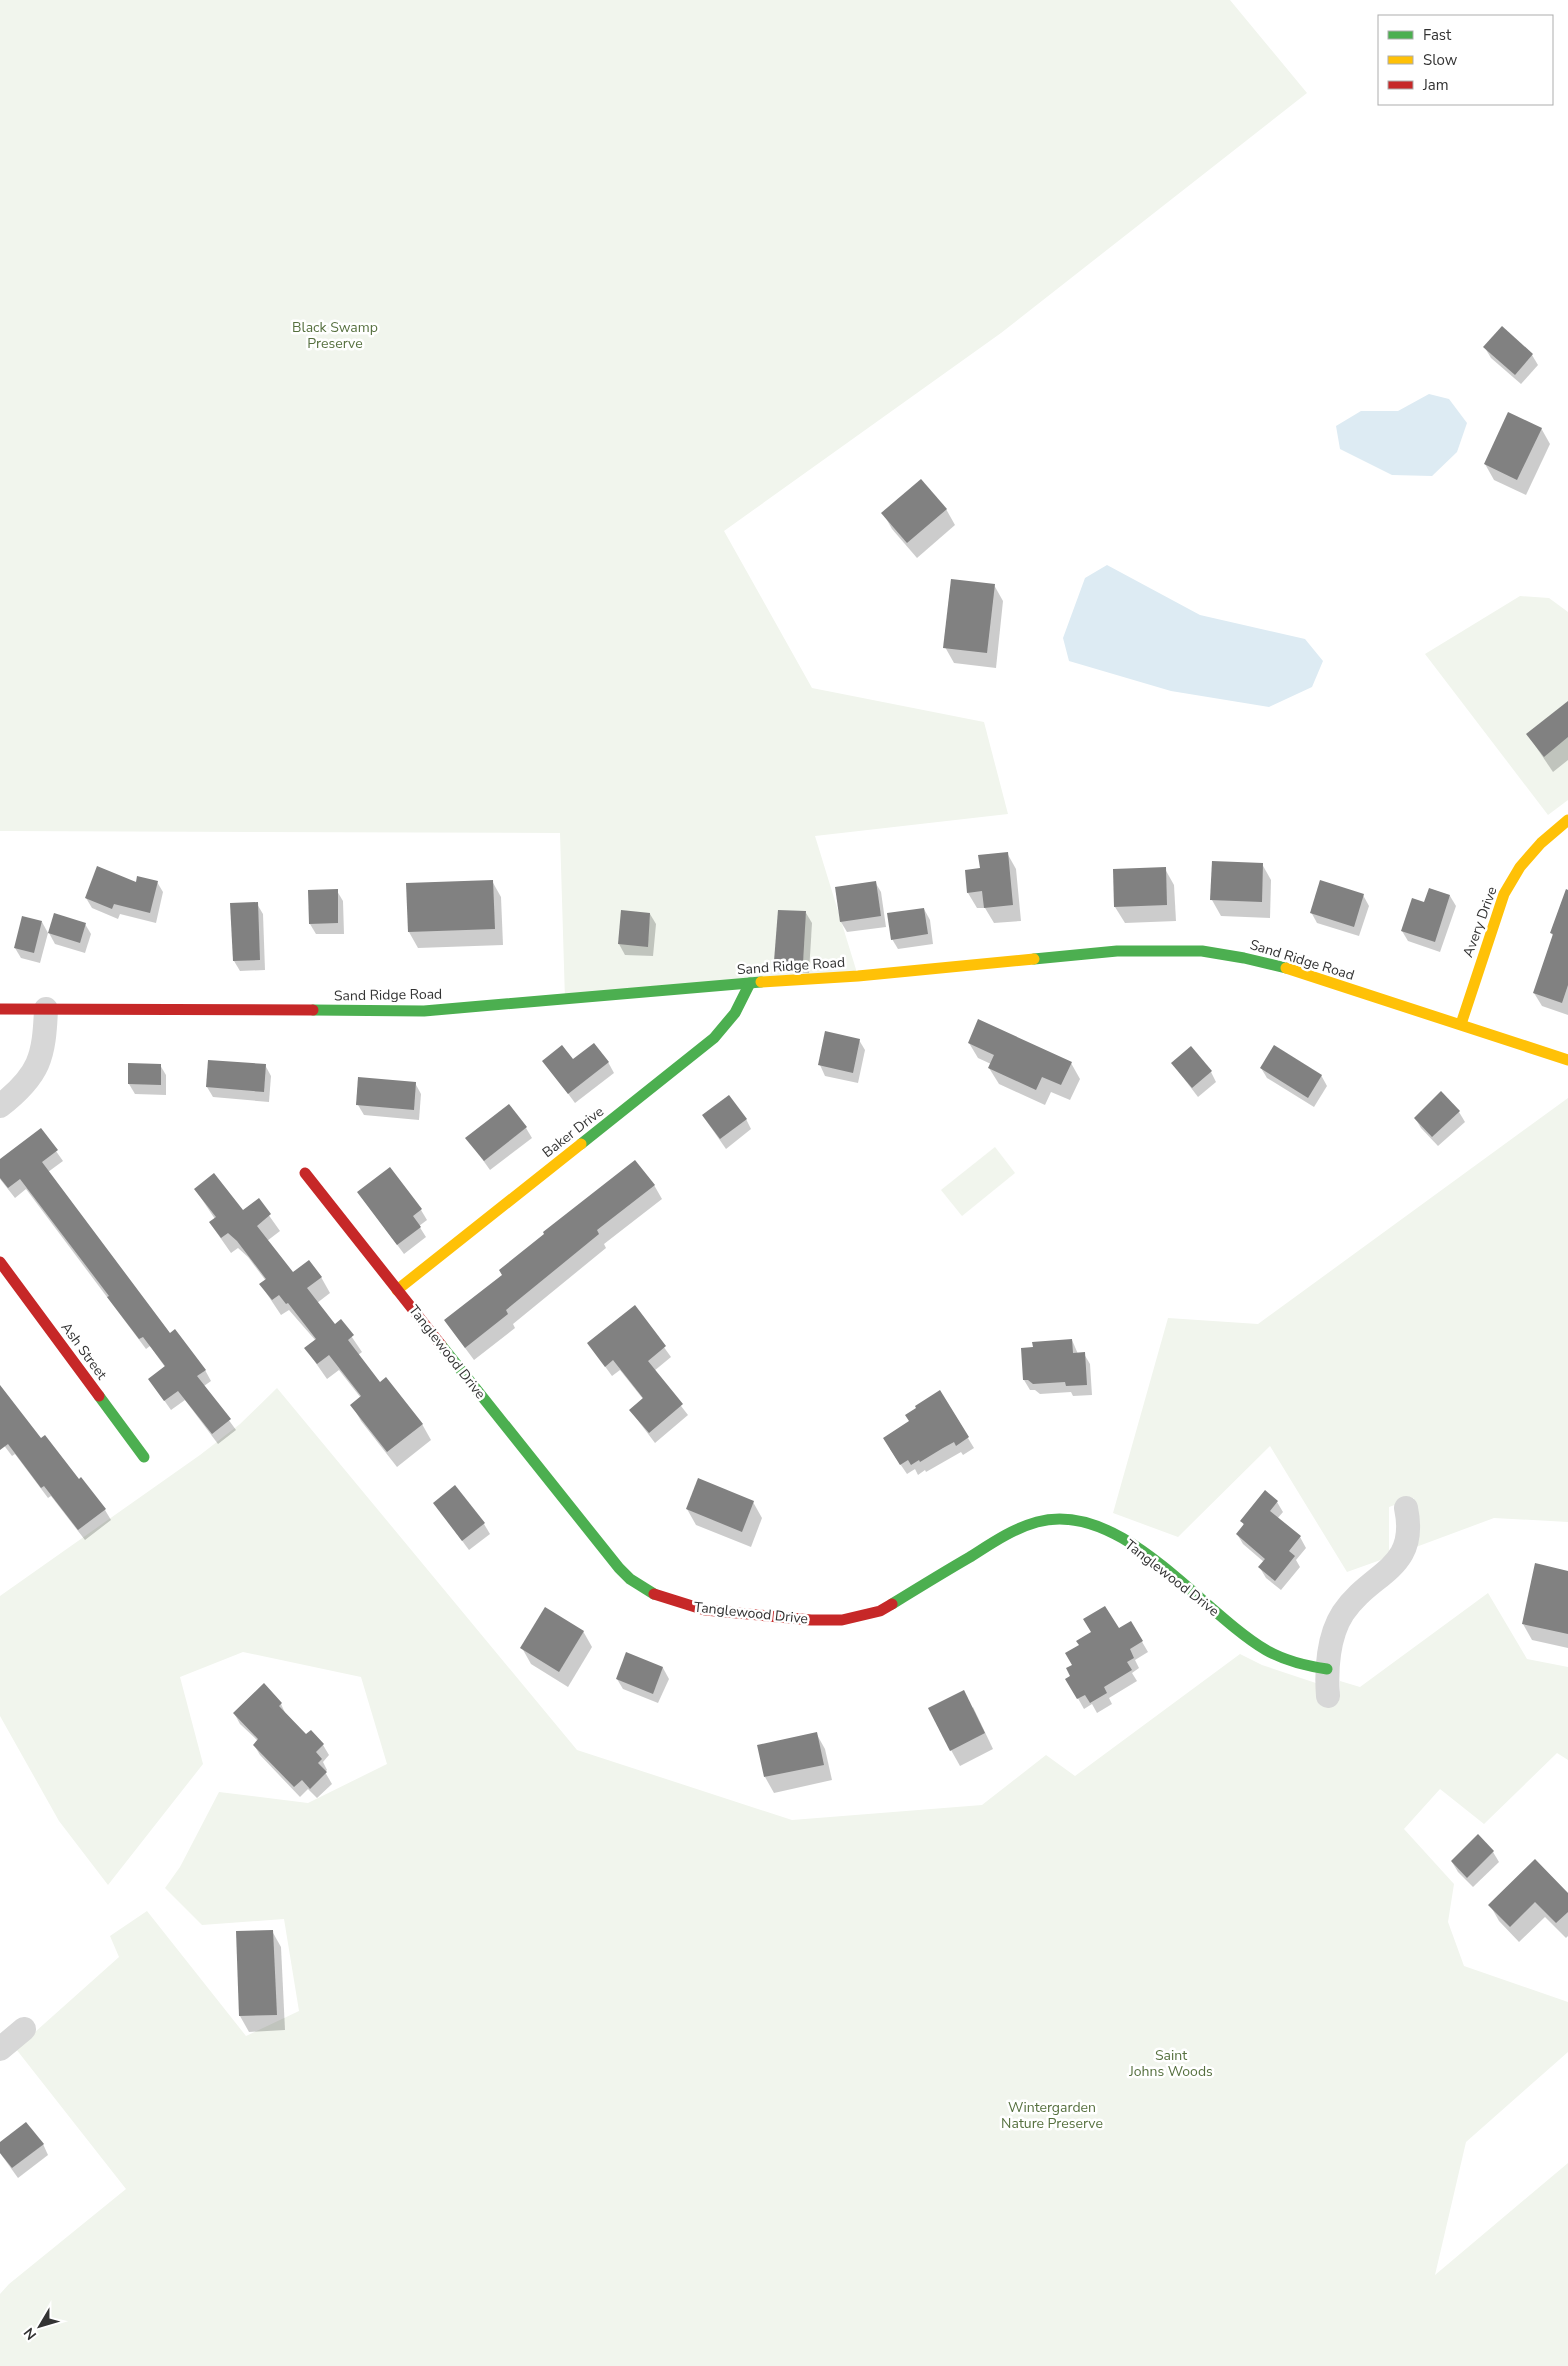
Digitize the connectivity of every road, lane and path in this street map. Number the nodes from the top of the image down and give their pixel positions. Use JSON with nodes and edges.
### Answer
{"nodes":[{"id":1,"x":1568,"y":820,"type":"edge"},
{"id":2,"x":750,"y":983,"type":"junction"},
{"id":3,"x":0,"y":1009,"type":"edge"},
{"id":4,"x":46,"y":1009,"type":"junction"},
{"id":5,"x":1461,"y":1024,"type":"junction"},
{"id":6,"x":1568,"y":1060,"type":"edge"},
{"id":7,"x":0,"y":1106,"type":"edge"},
{"id":8,"x":305,"y":1173,"type":"dead end"},
{"id":9,"x":0,"y":1262,"type":"edge"},
{"id":10,"x":397,"y":1290,"type":"junction"},
{"id":11,"x":144,"y":1457,"type":"dead end"},
{"id":12,"x":1406,"y":1508,"type":"dead end"},
{"id":13,"x":1327,"y":1669,"type":"junction"},
{"id":14,"x":1328,"y":1696,"type":"dead end"},
{"id":15,"x":24,"y":2029,"type":"dead end"},
{"id":16,"x":0,"y":2049,"type":"edge"}],
"edges":[{"from":1,"to":5,"type":"street","name":"Avery Drive"},
{"from":2,"to":4,"type":"street","name":"Sand Ridge Road"},
{"from":2,"to":5,"type":"street","name":"Sand Ridge Road"},
{"from":2,"to":10,"type":"street","name":"Baker Drive"},
{"from":3,"to":4,"type":"street","name":"Sand Ridge Road"},
{"from":4,"to":7,"type":"street"},
{"from":5,"to":6,"type":"street","name":"Sand Ridge Road"},
{"from":8,"to":10,"type":"street","name":"Tanglewood Drive"},
{"from":9,"to":11,"type":"street","name":"Ash Street"},
{"from":10,"to":13,"type":"street","name":"Tanglewood Drive"},
{"from":12,"to":13,"type":"street"},
{"from":13,"to":14,"type":"street"},
{"from":15,"to":16,"type":"street"}]}
